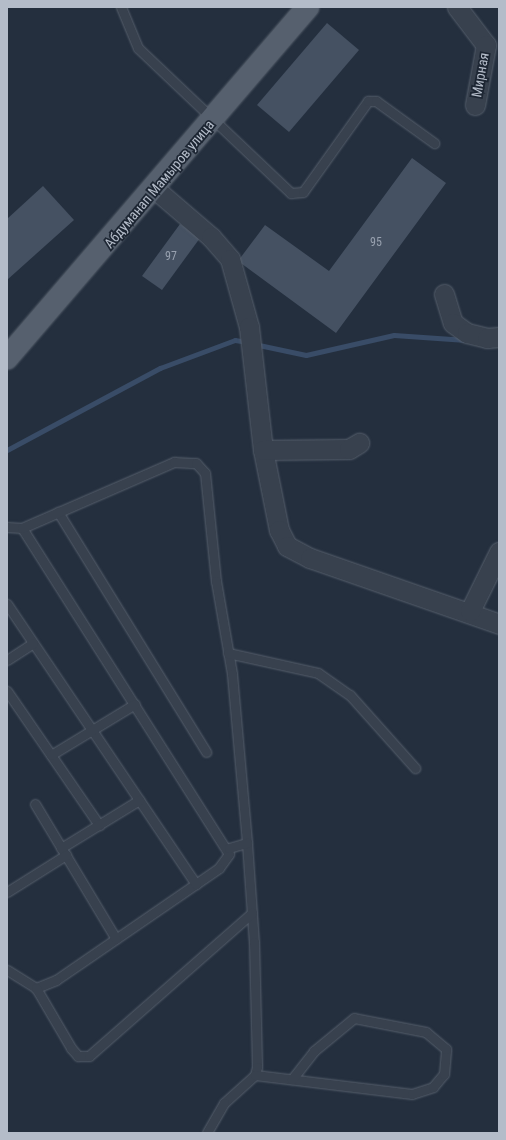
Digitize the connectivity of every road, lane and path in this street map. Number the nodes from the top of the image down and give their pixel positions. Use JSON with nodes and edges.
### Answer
{"nodes":[{"id":1,"x":121,"y":7,"type":"edge"},
{"id":2,"x":308,"y":7,"type":"edge"},
{"id":3,"x":457,"y":7,"type":"edge"},
{"id":4,"x":475,"y":105,"type":"dead end"},
{"id":5,"x":214,"y":118,"type":"junction"},
{"id":6,"x":434,"y":142,"type":"dead end"},
{"id":7,"x":155,"y":189,"type":"junction"},
{"id":8,"x":444,"y":294,"type":"dead end"},
{"id":9,"x":499,"y":337,"type":"edge"},
{"id":10,"x":7,"y":358,"type":"edge"},
{"id":11,"x":359,"y":443,"type":"dead end"},
{"id":12,"x":263,"y":450,"type":"junction"},
{"id":13,"x":58,"y":512,"type":"junction"},
{"id":14,"x":7,"y":527,"type":"edge"},
{"id":15,"x":22,"y":528,"type":"junction"},
{"id":16,"x":499,"y":552,"type":"edge"},
{"id":17,"x":7,"y":604,"type":"edge"},
{"id":18,"x":470,"y":611,"type":"junction"},
{"id":19,"x":499,"y":624,"type":"edge"},
{"id":20,"x":33,"y":643,"type":"junction"},
{"id":21,"x":228,"y":653,"type":"junction"},
{"id":22,"x":7,"y":660,"type":"edge"},
{"id":23,"x":7,"y":690,"type":"edge"},
{"id":24,"x":135,"y":704,"type":"junction"},
{"id":25,"x":92,"y":730,"type":"junction"},
{"id":26,"x":206,"y":752,"type":"dead end"},
{"id":27,"x":51,"y":755,"type":"junction"},
{"id":28,"x":415,"y":768,"type":"dead end"},
{"id":29,"x":139,"y":800,"type":"junction"},
{"id":30,"x":35,"y":804,"type":"dead end"},
{"id":31,"x":99,"y":825,"type":"junction"},
{"id":32,"x":247,"y":843,"type":"junction"},
{"id":33,"x":229,"y":848,"type":"junction"},
{"id":34,"x":63,"y":852,"type":"junction"},
{"id":35,"x":196,"y":884,"type":"junction"},
{"id":36,"x":7,"y":892,"type":"edge"},
{"id":37,"x":252,"y":914,"type":"junction"},
{"id":38,"x":116,"y":939,"type":"junction"},
{"id":39,"x":7,"y":970,"type":"edge"},
{"id":40,"x":36,"y":988,"type":"junction"},
{"id":41,"x":255,"y":1075,"type":"junction"},
{"id":42,"x":292,"y":1079,"type":"junction"},
{"id":43,"x":207,"y":1133,"type":"edge"}],
"edges":[{"from":1,"to":5,"type":"lane"},
{"from":2,"to":5,"type":"main road","name":"Абдуманап Мамыров улица"},
{"from":3,"to":4,"type":"street","name":"Мирная"},
{"from":5,"to":6,"type":"lane"},
{"from":5,"to":7,"type":"main road","name":"Абдуманап Мамыров улица"},
{"from":7,"to":10,"type":"main road","name":"Абдуманап Мамыров улица"},
{"from":7,"to":12,"type":"street"},
{"from":8,"to":9,"type":"street"},
{"from":11,"to":12,"type":"street"},
{"from":12,"to":18,"type":"street"},
{"from":13,"to":15,"type":"lane"},
{"from":13,"to":21,"type":"lane"},
{"from":13,"to":26,"type":"lane"},
{"from":14,"to":15,"type":"lane"},
{"from":15,"to":24,"type":"lane"},
{"from":16,"to":18,"type":"street"},
{"from":17,"to":20,"type":"lane"},
{"from":18,"to":19,"type":"street"},
{"from":20,"to":22,"type":"lane"},
{"from":20,"to":25,"type":"lane"},
{"from":21,"to":28,"type":"lane"},
{"from":21,"to":32,"type":"lane"},
{"from":23,"to":27,"type":"lane"},
{"from":24,"to":25,"type":"lane"},
{"from":24,"to":33,"type":"lane"},
{"from":25,"to":27,"type":"lane"},
{"from":25,"to":29,"type":"lane"},
{"from":27,"to":31,"type":"lane"},
{"from":29,"to":31,"type":"lane"},
{"from":29,"to":35,"type":"lane"},
{"from":30,"to":34,"type":"lane"},
{"from":31,"to":34,"type":"lane"},
{"from":32,"to":33,"type":"lane"},
{"from":32,"to":37,"type":"lane"},
{"from":33,"to":35,"type":"lane"},
{"from":34,"to":36,"type":"lane"},
{"from":34,"to":38,"type":"lane"},
{"from":35,"to":38,"type":"lane"},
{"from":37,"to":40,"type":"lane"},
{"from":37,"to":41,"type":"lane"},
{"from":38,"to":40,"type":"lane"},
{"from":39,"to":40,"type":"lane"},
{"from":41,"to":42,"type":"lane"},
{"from":41,"to":43,"type":"lane"},
{"from":42,"to":42,"type":"lane"}]}
